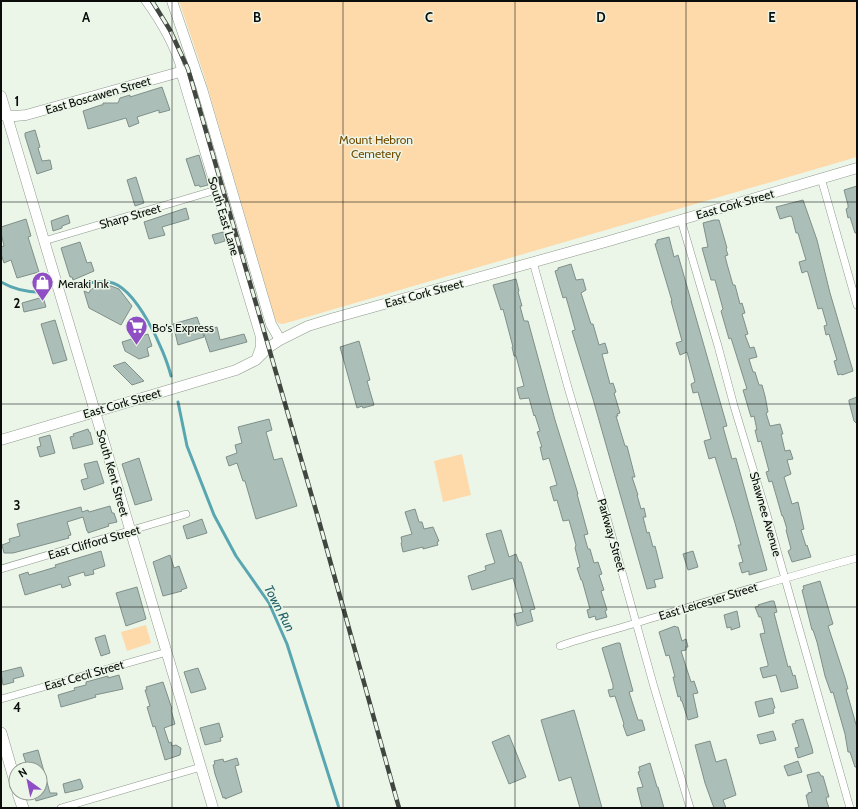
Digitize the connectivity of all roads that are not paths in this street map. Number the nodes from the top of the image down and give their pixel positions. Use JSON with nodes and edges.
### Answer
{"nodes":[{"id":1,"x":145,"y":1,"type":"edge"},
{"id":2,"x":172,"y":1,"type":"edge"},
{"id":3,"x":195,"y":68,"type":"junction"},
{"id":4,"x":181,"y":71,"type":"junction"},
{"id":5,"x":1,"y":96,"type":"edge"},
{"id":6,"x":4,"y":115,"type":"edge"},
{"id":7,"x":857,"y":168,"type":"edge"},
{"id":8,"x":821,"y":178,"type":"junction"},
{"id":9,"x":216,"y":190,"type":"junction"},
{"id":10,"x":681,"y":220,"type":"junction"},
{"id":11,"x":44,"y":241,"type":"junction"},
{"id":12,"x":533,"y":262,"type":"junction"},
{"id":13,"x":857,"y":305,"type":"edge"},
{"id":14,"x":280,"y":340,"type":"junction"},
{"id":15,"x":256,"y":360,"type":"junction"},
{"id":16,"x":95,"y":411,"type":"junction"},
{"id":17,"x":1,"y":440,"type":"edge"},
{"id":18,"x":186,"y":514,"type":"dead end"},
{"id":19,"x":130,"y":531,"type":"junction"},
{"id":20,"x":857,"y":558,"type":"edge"},
{"id":21,"x":1,"y":568,"type":"edge"},
{"id":22,"x":784,"y":578,"type":"junction"},
{"id":23,"x":636,"y":623,"type":"junction"},
{"id":24,"x":560,"y":646,"type":"dead end"},
{"id":25,"x":167,"y":652,"type":"junction"},
{"id":26,"x":1,"y":698,"type":"edge"},
{"id":27,"x":1,"y":733,"type":"edge"},
{"id":28,"x":9,"y":761,"type":"edge"},
{"id":29,"x":201,"y":767,"type":"junction"},
{"id":30,"x":61,"y":808,"type":"edge"},
{"id":31,"x":213,"y":808,"type":"edge"},
{"id":32,"x":690,"y":808,"type":"edge"},
{"id":33,"x":850,"y":808,"type":"edge"}],
"edges":[{"from":1,"to":4,"type":"street"},
{"from":2,"to":3,"type":"street","name":"South East Lane"},
{"from":3,"to":4,"type":"street","name":"East Boscawen Street"},
{"from":3,"to":14,"type":"street","name":"South East Lane"},
{"from":4,"to":6,"type":"street","name":"East Boscawen Street"},
{"from":4,"to":9,"type":"street","name":"South East Lane"},
{"from":5,"to":6,"type":"street","name":"South Kent Street"},
{"from":6,"to":11,"type":"street","name":"South Kent Street"},
{"from":7,"to":8,"type":"street","name":"East Cork Street"},
{"from":8,"to":10,"type":"street","name":"East Cork Street"},
{"from":8,"to":13,"type":"street"},
{"from":9,"to":11,"type":"street","name":"Sharp Street"},
{"from":9,"to":15,"type":"street","name":"South East Lane"},
{"from":10,"to":12,"type":"street","name":"East Cork Street"},
{"from":10,"to":22,"type":"street","name":"Shawnee Avenue"},
{"from":11,"to":16,"type":"street","name":"South Kent Street"},
{"from":12,"to":14,"type":"street","name":"East Cork Street"},
{"from":12,"to":23,"type":"street","name":"Parkway Street"},
{"from":14,"to":15,"type":"street","name":"East Cork Street"},
{"from":15,"to":16,"type":"street","name":"East Cork Street"},
{"from":16,"to":17,"type":"street","name":"East Cork Street"},
{"from":16,"to":19,"type":"street","name":"South Kent Street"},
{"from":18,"to":19,"type":"street","name":"East Clifford Street"},
{"from":19,"to":21,"type":"street","name":"East Clifford Street"},
{"from":19,"to":25,"type":"street","name":"South Kent Street"},
{"from":20,"to":22,"type":"street","name":"East Leicester Street"},
{"from":22,"to":23,"type":"street","name":"East Leicester Street"},
{"from":22,"to":33,"type":"street","name":"Shawnee Avenue"},
{"from":23,"to":24,"type":"street","name":"East Leicester Street"},
{"from":23,"to":32,"type":"street","name":"Parkway Street"},
{"from":25,"to":26,"type":"street","name":"East Cecil Street"},
{"from":25,"to":29,"type":"street","name":"South Kent Street"},
{"from":27,"to":28,"type":"main road"},
{"from":29,"to":30,"type":"street"},
{"from":29,"to":31,"type":"street","name":"South Kent Street"}]}
